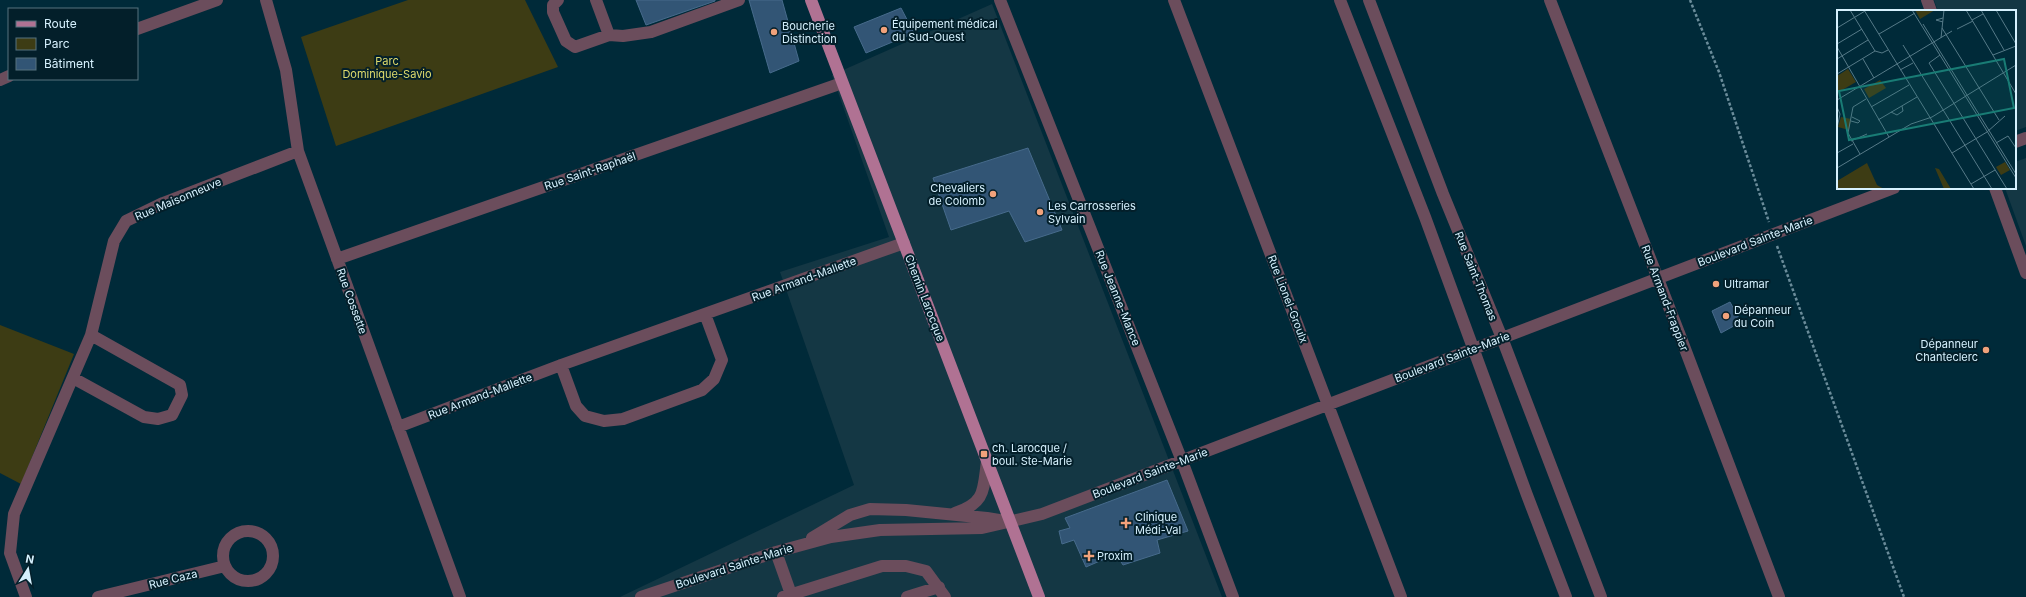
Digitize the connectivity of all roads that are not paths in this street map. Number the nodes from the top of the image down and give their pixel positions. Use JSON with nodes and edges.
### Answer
{"nodes":[{"id":1,"x":217,"y":0,"type":"edge"},
{"id":2,"x":266,"y":0,"type":"edge"},
{"id":3,"x":558,"y":0,"type":"edge"},
{"id":4,"x":596,"y":0,"type":"edge"},
{"id":5,"x":739,"y":0,"type":"edge"},
{"id":6,"x":811,"y":0,"type":"edge"},
{"id":7,"x":1000,"y":0,"type":"edge"},
{"id":8,"x":1174,"y":0,"type":"edge"},
{"id":9,"x":1340,"y":0,"type":"edge"},
{"id":10,"x":1369,"y":0,"type":"edge"},
{"id":11,"x":1550,"y":0,"type":"edge"},
{"id":12,"x":1928,"y":0,"type":"edge"},
{"id":13,"x":1931,"y":10,"type":"edge"},
{"id":14,"x":138,"y":29,"type":"edge"},
{"id":15,"x":609,"y":35,"type":"junction"},
{"id":16,"x":842,"y":83,"type":"junction"},
{"id":17,"x":2026,"y":138,"type":"edge"},
{"id":18,"x":2016,"y":142,"type":"edge"},
{"id":19,"x":298,"y":151,"type":"junction"},
{"id":20,"x":1891,"y":189,"type":"edge"},
{"id":21,"x":1995,"y":189,"type":"edge"},
{"id":22,"x":904,"y":243,"type":"junction"},
{"id":23,"x":337,"y":260,"type":"junction"},
{"id":24,"x":2026,"y":273,"type":"edge"},
{"id":25,"x":1658,"y":278,"type":"junction"},
{"id":26,"x":705,"y":314,"type":"junction"},
{"id":27,"x":91,"y":335,"type":"junction"},
{"id":28,"x":1502,"y":338,"type":"junction"},
{"id":29,"x":1473,"y":349,"type":"junction"},
{"id":30,"x":561,"y":364,"type":"junction"},
{"id":31,"x":73,"y":378,"type":"junction"},
{"id":32,"x":1328,"y":405,"type":"junction"},
{"id":33,"x":398,"y":427,"type":"junction"},
{"id":34,"x":987,"y":461,"type":"junction"},
{"id":35,"x":1182,"y":461,"type":"junction"},
{"id":36,"x":950,"y":515,"type":"junction"},
{"id":37,"x":1010,"y":522,"type":"junction"},
{"id":38,"x":804,"y":543,"type":"junction"},
{"id":39,"x":776,"y":552,"type":"junction"},
{"id":40,"x":225,"y":566,"type":"junction"},
{"id":41,"x":942,"y":592,"type":"edge"},
{"id":42,"x":788,"y":596,"type":"edge"},
{"id":43,"x":26,"y":597,"type":"edge"},
{"id":44,"x":98,"y":597,"type":"edge"},
{"id":45,"x":460,"y":597,"type":"edge"},
{"id":46,"x":641,"y":597,"type":"edge"},
{"id":47,"x":907,"y":597,"type":"edge"},
{"id":48,"x":1039,"y":597,"type":"edge"},
{"id":49,"x":1233,"y":597,"type":"edge"},
{"id":50,"x":1401,"y":597,"type":"edge"},
{"id":51,"x":1566,"y":597,"type":"edge"},
{"id":52,"x":1601,"y":597,"type":"edge"},
{"id":53,"x":1779,"y":597,"type":"edge"}],
"edges":[{"from":1,"to":14,"type":"street"},
{"from":2,"to":19,"type":"street","name":"Rue Cossette"},
{"from":3,"to":15,"type":"street"},
{"from":4,"to":15,"type":"street"},
{"from":5,"to":15,"type":"street"},
{"from":6,"to":16,"type":"main road","name":"Chemin Larocque"},
{"from":7,"to":35,"type":"street","name":"Rue Jeanne-Mance"},
{"from":8,"to":32,"type":"street","name":"Rue Lionel-Groulx"},
{"from":9,"to":29,"type":"street"},
{"from":10,"to":28,"type":"street","name":"Rue Saint-Thomas"},
{"from":11,"to":25,"type":"street","name":"Rue Armand-Frappier"},
{"from":12,"to":13,"type":"street"},
{"from":16,"to":22,"type":"main road","name":"Chemin Larocque"},
{"from":16,"to":23,"type":"street","name":"Rue Saint-Raphaël"},
{"from":17,"to":18,"type":"street"},
{"from":19,"to":23,"type":"street","name":"Rue Cossette"},
{"from":19,"to":27,"type":"street","name":"Rue Maisonneuve"},
{"from":20,"to":25,"type":"street","name":"Boulevard Sainte-Marie"},
{"from":21,"to":24,"type":"street"},
{"from":22,"to":26,"type":"street","name":"Rue Armand-Mallette"},
{"from":22,"to":34,"type":"main road","name":"Chemin Larocque"},
{"from":23,"to":33,"type":"street","name":"Rue Cossette"},
{"from":25,"to":28,"type":"street","name":"Boulevard Sainte-Marie"},
{"from":25,"to":53,"type":"street","name":"Rue Armand-Frappier"},
{"from":26,"to":30,"type":"street","name":"Rue Armand-Mallette"},
{"from":26,"to":30,"type":"street"},
{"from":27,"to":31,"type":"street","name":"Rue Maisonneuve"},
{"from":27,"to":31,"type":"street"},
{"from":28,"to":29,"type":"street","name":"Boulevard Sainte-Marie"},
{"from":28,"to":52,"type":"street","name":"Rue Saint-Thomas"},
{"from":29,"to":32,"type":"street","name":"Boulevard Sainte-Marie"},
{"from":29,"to":51,"type":"street"},
{"from":30,"to":33,"type":"street","name":"Rue Armand-Mallette"},
{"from":31,"to":43,"type":"street","name":"Rue Maisonneuve"},
{"from":32,"to":35,"type":"street","name":"Boulevard Sainte-Marie"},
{"from":32,"to":50,"type":"street","name":"Rue Lionel-Groulx"},
{"from":33,"to":45,"type":"street","name":"Rue Cossette"},
{"from":34,"to":36,"type":"street"},
{"from":34,"to":37,"type":"main road","name":"Chemin Larocque"},
{"from":35,"to":37,"type":"street","name":"Boulevard Sainte-Marie"},
{"from":35,"to":49,"type":"street","name":"Rue Jeanne-Mance"},
{"from":36,"to":37,"type":"street","name":"Boulevard Sainte-Marie"},
{"from":36,"to":38,"type":"street","name":"Boulevard Sainte-Marie"},
{"from":37,"to":38,"type":"street","name":"Boulevard Sainte-Marie"},
{"from":37,"to":48,"type":"main road","name":"Chemin Larocque"},
{"from":38,"to":39,"type":"street","name":"Boulevard Sainte-Marie"},
{"from":39,"to":42,"type":"street"},
{"from":39,"to":46,"type":"street","name":"Boulevard Sainte-Marie"},
{"from":40,"to":40,"type":"street"},
{"from":40,"to":44,"type":"street","name":"Rue Caza"},
{"from":41,"to":42,"type":"street"},
{"from":41,"to":47,"type":"street"}]}
